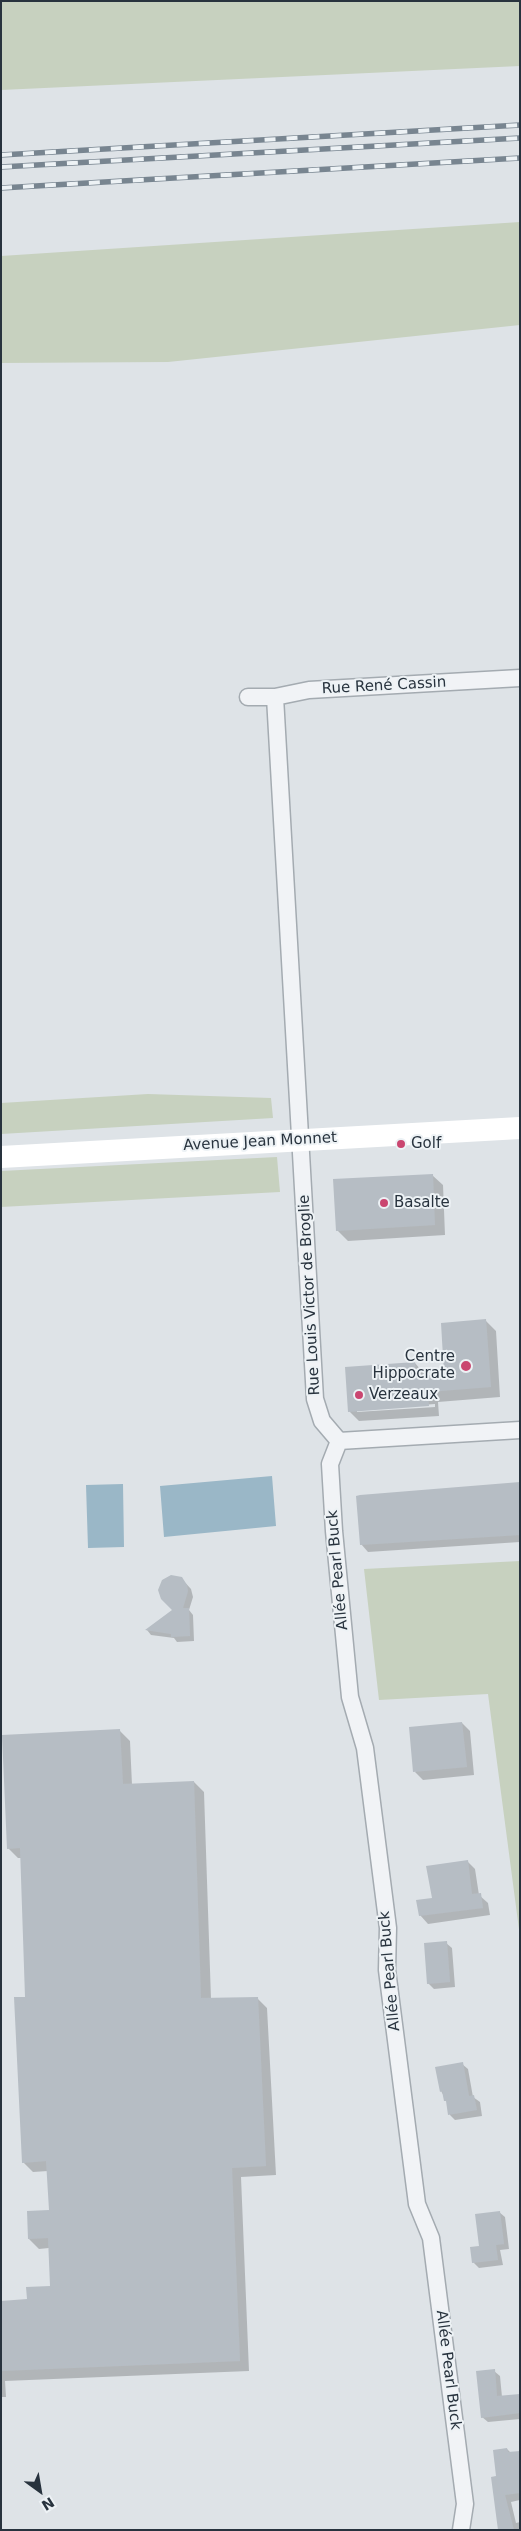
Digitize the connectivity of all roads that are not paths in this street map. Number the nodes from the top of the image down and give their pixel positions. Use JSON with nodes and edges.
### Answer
{"nodes":[{"id":1,"x":520,"y":678,"type":"edge"},
{"id":2,"x":248,"y":696,"type":"dead end"},
{"id":3,"x":275,"y":696,"type":"junction"},
{"id":4,"x":520,"y":1128,"type":"edge"},
{"id":5,"x":300,"y":1140,"type":"junction"},
{"id":6,"x":1,"y":1157,"type":"edge"},
{"id":7,"x":520,"y":1430,"type":"edge"},
{"id":8,"x":339,"y":1441,"type":"junction"},
{"id":9,"x":460,"y":2530,"type":"edge"}],
"edges":[{"from":1,"to":3,"type":"street","name":"Rue René Cassin"},
{"from":2,"to":3,"type":"street","name":"Rue René Cassin"},
{"from":3,"to":5,"type":"street","name":"Rue Louis Victor de Broglie"},
{"from":4,"to":5,"type":"street","name":"Avenue Jean Monnet"},
{"from":5,"to":6,"type":"street","name":"Avenue Jean Monnet"},
{"from":5,"to":8,"type":"street","name":"Rue Louis Victor de Broglie"},
{"from":7,"to":8,"type":"street"},
{"from":8,"to":9,"type":"street","name":"Allée Pearl Buck"}]}
